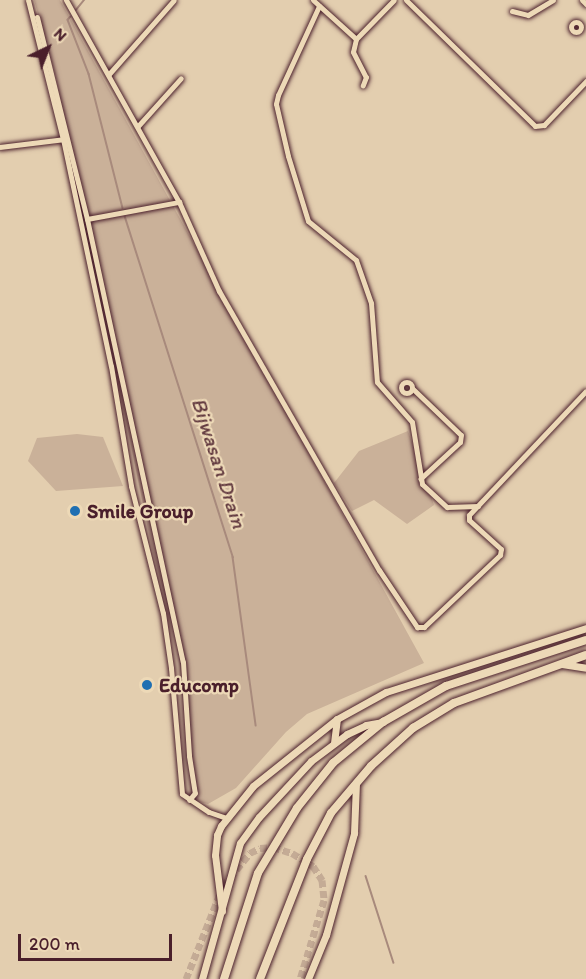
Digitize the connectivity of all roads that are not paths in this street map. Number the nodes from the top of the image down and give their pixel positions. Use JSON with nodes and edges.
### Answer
{"nodes":[{"id":1,"x":30,"y":0,"type":"edge"},
{"id":2,"x":66,"y":0,"type":"edge"},
{"id":3,"x":174,"y":0,"type":"edge"},
{"id":4,"x":313,"y":0,"type":"edge"},
{"id":5,"x":394,"y":0,"type":"edge"},
{"id":6,"x":406,"y":0,"type":"edge"},
{"id":7,"x":554,"y":0,"type":"edge"},
{"id":8,"x":582,"y":0,"type":"edge"},
{"id":9,"x":586,"y":4,"type":"edge"},
{"id":10,"x":319,"y":6,"type":"junction"},
{"id":11,"x":512,"y":11,"type":"dead end"},
{"id":12,"x":579,"y":30,"type":"dead end"},
{"id":13,"x":586,"y":37,"type":"edge"},
{"id":14,"x":356,"y":39,"type":"junction"},
{"id":15,"x":109,"y":74,"type":"junction"},
{"id":16,"x":181,"y":78,"type":"dead end"},
{"id":17,"x":586,"y":81,"type":"edge"},
{"id":18,"x":363,"y":85,"type":"dead end"},
{"id":19,"x":138,"y":126,"type":"junction"},
{"id":20,"x":65,"y":139,"type":"junction"},
{"id":21,"x":0,"y":147,"type":"edge"},
{"id":22,"x":179,"y":202,"type":"junction"},
{"id":23,"x":87,"y":219,"type":"junction"},
{"id":24,"x":413,"y":389,"type":"dead end"},
{"id":25,"x":586,"y":392,"type":"edge"},
{"id":26,"x":420,"y":479,"type":"junction"},
{"id":27,"x":478,"y":506,"type":"junction"},
{"id":28,"x":586,"y":628,"type":"edge"},
{"id":29,"x":586,"y":640,"type":"edge"},
{"id":30,"x":586,"y":655,"type":"edge"},
{"id":31,"x":560,"y":664,"type":"junction"},
{"id":32,"x":586,"y":668,"type":"edge"},
{"id":33,"x":337,"y":719,"type":"junction"},
{"id":34,"x":383,"y":722,"type":"junction"},
{"id":35,"x":334,"y":743,"type":"junction"},
{"id":36,"x":356,"y":784,"type":"junction"},
{"id":37,"x":189,"y":800,"type":"junction"},
{"id":38,"x":226,"y":818,"type":"junction"},
{"id":39,"x":222,"y":911,"type":"junction"},
{"id":40,"x":202,"y":979,"type":"edge"},
{"id":41,"x":224,"y":979,"type":"edge"},
{"id":42,"x":260,"y":979,"type":"edge"},
{"id":43,"x":308,"y":979,"type":"edge"}],
"edges":[{"from":1,"to":20,"type":"street"},
{"from":2,"to":15,"type":"street"},
{"from":3,"to":15,"type":"street"},
{"from":4,"to":10,"type":"street"},
{"from":5,"to":14,"type":"street"},
{"from":6,"to":17,"type":"street"},
{"from":7,"to":11,"type":"street"},
{"from":8,"to":9,"type":"street"},
{"from":10,"to":14,"type":"street"},
{"from":10,"to":26,"type":"street"},
{"from":12,"to":13,"type":"street"},
{"from":14,"to":18,"type":"street"},
{"from":15,"to":19,"type":"street"},
{"from":16,"to":19,"type":"street"},
{"from":19,"to":22,"type":"street"},
{"from":20,"to":21,"type":"street"},
{"from":20,"to":23,"type":"street"},
{"from":20,"to":37,"type":"street"},
{"from":22,"to":23,"type":"street"},
{"from":22,"to":27,"type":"street"},
{"from":23,"to":37,"type":"street"},
{"from":24,"to":26,"type":"street"},
{"from":25,"to":27,"type":"street"},
{"from":26,"to":27,"type":"street"},
{"from":28,"to":33,"type":"main road"},
{"from":29,"to":34,"type":"highway"},
{"from":30,"to":31,"type":"highway"},
{"from":31,"to":32,"type":"main road"},
{"from":31,"to":36,"type":"highway"},
{"from":33,"to":35,"type":"main road"},
{"from":33,"to":38,"type":"main road"},
{"from":34,"to":35,"type":"main road"},
{"from":34,"to":41,"type":"highway"},
{"from":35,"to":39,"type":"main road"},
{"from":36,"to":42,"type":"highway"},
{"from":36,"to":43,"type":"main road"},
{"from":37,"to":38,"type":"street"},
{"from":38,"to":39,"type":"main road"},
{"from":39,"to":40,"type":"main road"}]}
